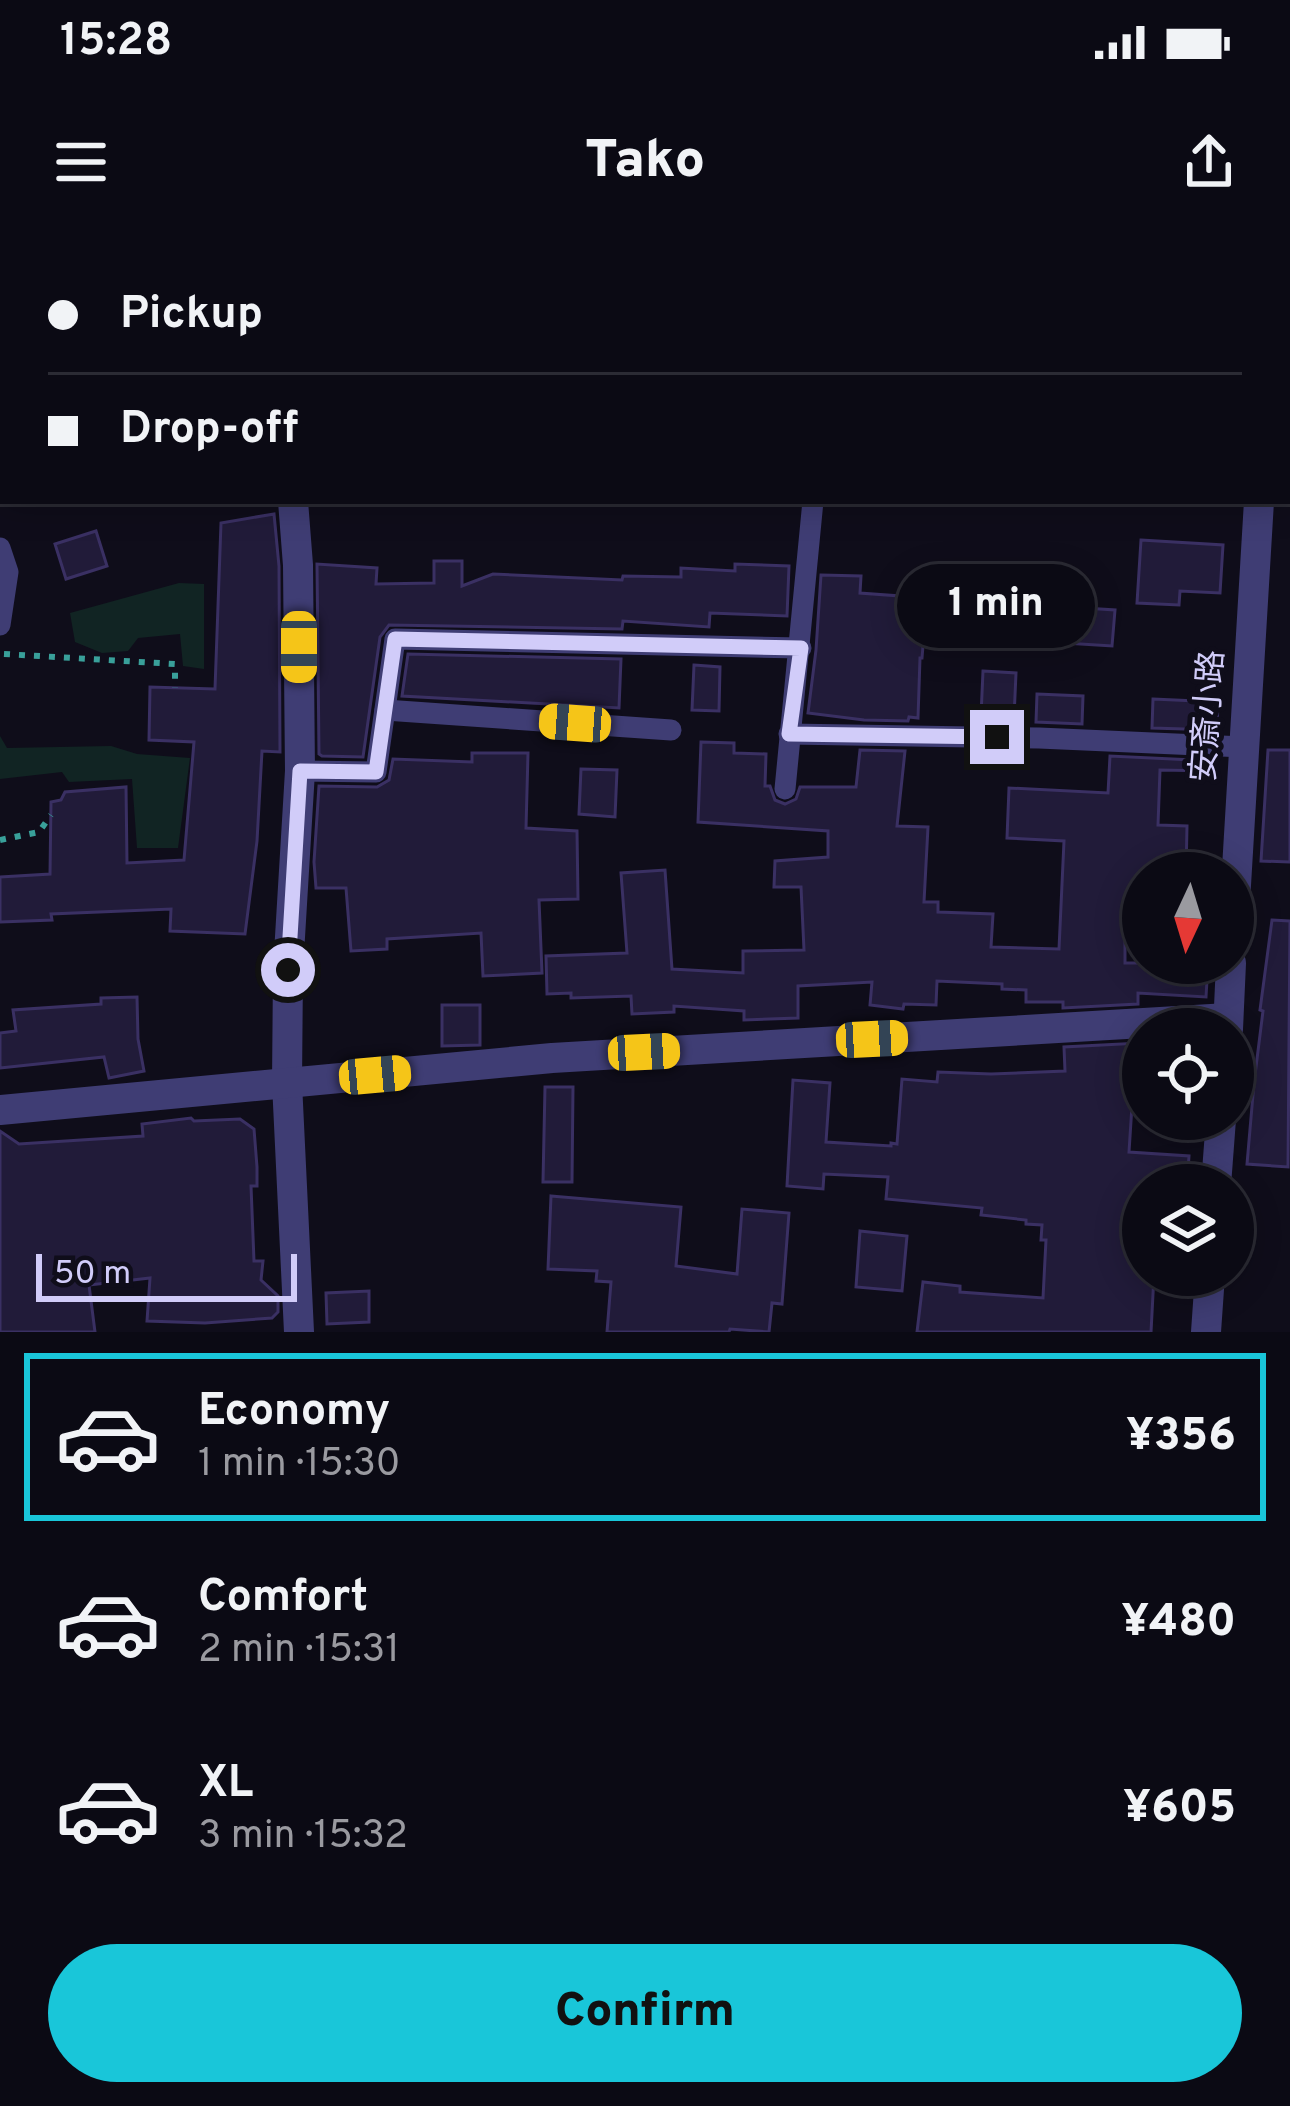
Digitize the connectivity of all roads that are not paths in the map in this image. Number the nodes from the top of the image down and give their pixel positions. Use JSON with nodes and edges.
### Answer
{"nodes":[{"id":1,"x":293,"y":504,"type":"edge"},
{"id":2,"x":813,"y":504,"type":"edge"},
{"id":3,"x":1259,"y":504,"type":"edge"},
{"id":4,"x":0,"y":548,"type":"edge"},
{"id":5,"x":0,"y":625,"type":"edge"},
{"id":6,"x":801,"y":648,"type":"junction"},
{"id":7,"x":385,"y":710,"type":"junction"},
{"id":8,"x":670,"y":730,"type":"dead end"},
{"id":9,"x":789,"y":734,"type":"junction"},
{"id":10,"x":1244,"y":747,"type":"junction"},
{"id":11,"x":300,"y":771,"type":"junction"},
{"id":12,"x":785,"y":789,"type":"dead end"},
{"id":13,"x":1238,"y":852,"type":"edge"},
{"id":14,"x":1122,"y":1029,"type":"edge"},
{"id":15,"x":287,"y":1083,"type":"junction"},
{"id":16,"x":0,"y":1110,"type":"edge"},
{"id":17,"x":1209,"y":1296,"type":"edge"},
{"id":18,"x":299,"y":1332,"type":"edge"},
{"id":19,"x":1206,"y":1332,"type":"edge"}],
"edges":[{"from":1,"to":11,"type":"street"},
{"from":2,"to":6,"type":"lane"},
{"from":3,"to":10,"type":"street","name":"安斎小路"},
{"from":4,"to":5,"type":"lane"},
{"from":6,"to":7,"type":"lane"},
{"from":6,"to":9,"type":"lane"},
{"from":7,"to":8,"type":"lane"},
{"from":7,"to":11,"type":"lane"},
{"from":9,"to":10,"type":"lane"},
{"from":9,"to":12,"type":"lane"},
{"from":10,"to":13,"type":"street","name":"安斎小路"},
{"from":11,"to":15,"type":"street"},
{"from":14,"to":15,"type":"street"},
{"from":15,"to":16,"type":"street"},
{"from":15,"to":18,"type":"street"},
{"from":17,"to":19,"type":"street"}]}
